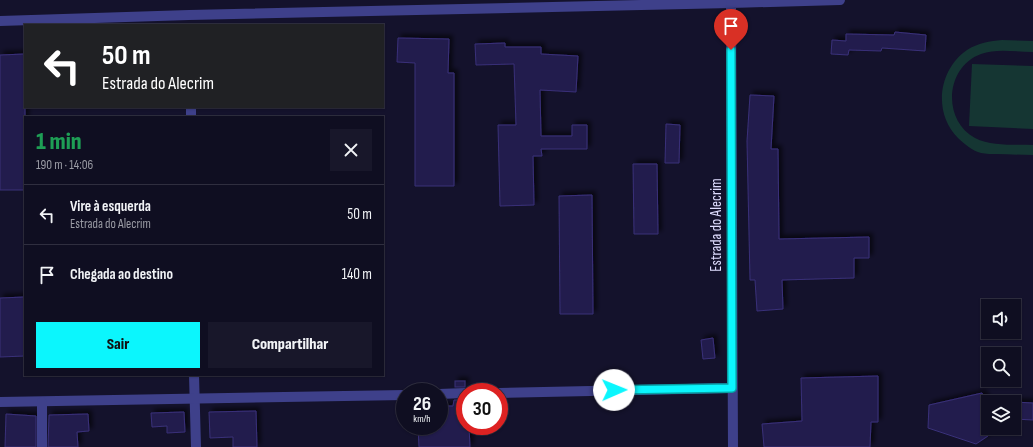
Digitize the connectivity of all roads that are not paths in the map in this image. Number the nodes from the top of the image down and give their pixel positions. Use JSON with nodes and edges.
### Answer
{"nodes":[{"id":1,"x":840,"y":0,"type":"edge"},
{"id":2,"x":731,"y":3,"type":"junction"},
{"id":3,"x":189,"y":20,"type":"edge"},
{"id":4,"x":0,"y":21,"type":"edge"},
{"id":5,"x":194,"y":376,"type":"edge"},
{"id":6,"x":732,"y":388,"type":"junction"},
{"id":7,"x":508,"y":392,"type":"edge"},
{"id":8,"x":396,"y":395,"type":"edge"},
{"id":9,"x":195,"y":399,"type":"junction"},
{"id":10,"x":0,"y":402,"type":"edge"},
{"id":11,"x":42,"y":402,"type":"junction"},
{"id":12,"x":42,"y":447,"type":"edge"},
{"id":13,"x":196,"y":447,"type":"edge"},
{"id":14,"x":733,"y":447,"type":"edge"}],
"edges":[{"from":1,"to":2,"type":"street"},
{"from":2,"to":3,"type":"street"},
{"from":2,"to":6,"type":"street","name":"Estrada do Alecrim"},
{"from":3,"to":4,"type":"street"},
{"from":5,"to":9,"type":"street"},
{"from":6,"to":7,"type":"street"},
{"from":6,"to":14,"type":"street","name":"Estrada do Alecrim"},
{"from":8,"to":9,"type":"street"},
{"from":9,"to":11,"type":"street"},
{"from":9,"to":13,"type":"street"},
{"from":10,"to":11,"type":"street"},
{"from":11,"to":12,"type":"street"}]}
